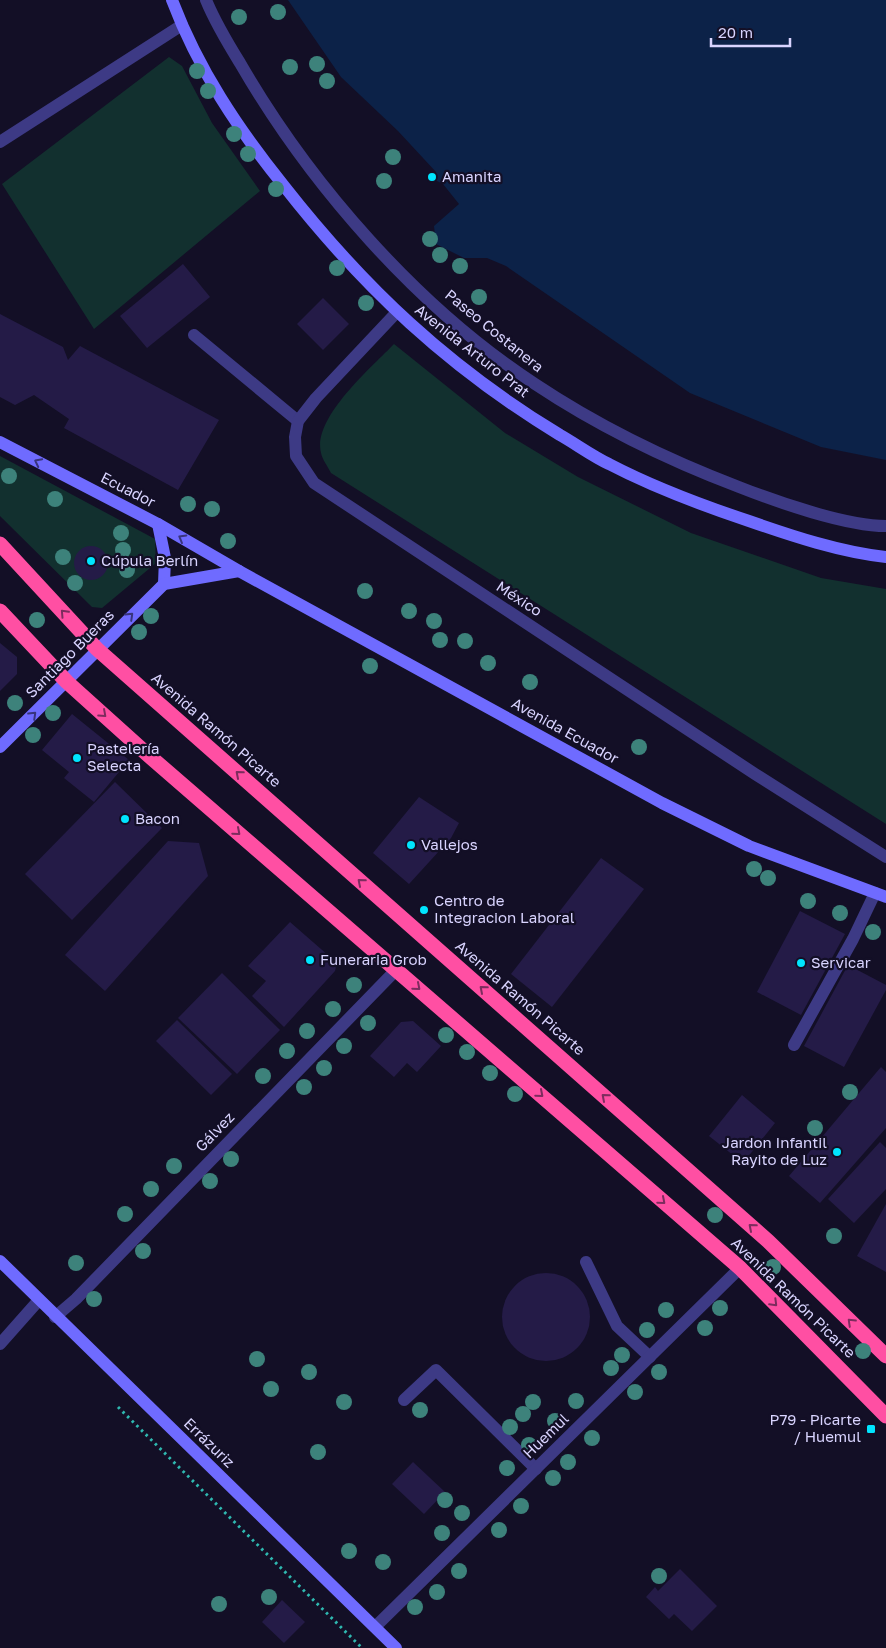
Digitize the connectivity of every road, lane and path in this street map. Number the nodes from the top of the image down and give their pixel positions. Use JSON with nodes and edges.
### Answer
{"nodes":[{"id":1,"x":172,"y":0,"type":"edge"},
{"id":2,"x":206,"y":0,"type":"edge"},
{"id":3,"x":182,"y":26,"type":"junction"},
{"id":4,"x":0,"y":142,"type":"edge"},
{"id":5,"x":396,"y":313,"type":"junction"},
{"id":6,"x":194,"y":335,"type":"dead end"},
{"id":7,"x":298,"y":421,"type":"junction"},
{"id":8,"x":0,"y":442,"type":"edge"},
{"id":9,"x":158,"y":524,"type":"junction"},
{"id":10,"x":886,"y":526,"type":"edge"},
{"id":11,"x":0,"y":544,"type":"edge"},
{"id":12,"x":886,"y":557,"type":"edge"},
{"id":13,"x":239,"y":571,"type":"junction"},
{"id":14,"x":164,"y":584,"type":"junction"},
{"id":15,"x":0,"y":611,"type":"edge"},
{"id":16,"x":97,"y":649,"type":"junction"},
{"id":17,"x":67,"y":682,"type":"junction"},
{"id":18,"x":0,"y":747,"type":"edge"},
{"id":19,"x":886,"y":857,"type":"edge"},
{"id":20,"x":881,"y":895,"type":"edge"},
{"id":21,"x":396,"y":969,"type":"junction"},
{"id":22,"x":794,"y":1045,"type":"dead end"},
{"id":23,"x":586,"y":1262,"type":"dead end"},
{"id":24,"x":2,"y":1268,"type":"edge"},
{"id":25,"x":740,"y":1268,"type":"junction"},
{"id":26,"x":39,"y":1300,"type":"junction"},
{"id":27,"x":56,"y":1317,"type":"junction"},
{"id":28,"x":0,"y":1344,"type":"edge"},
{"id":29,"x":886,"y":1356,"type":"edge"},
{"id":30,"x":650,"y":1357,"type":"junction"},
{"id":31,"x":404,"y":1400,"type":"dead end"},
{"id":32,"x":117,"y":1406,"type":"dead end"},
{"id":33,"x":886,"y":1416,"type":"edge"},
{"id":34,"x":536,"y":1469,"type":"junction"},
{"id":35,"x":375,"y":1627,"type":"junction"},
{"id":36,"x":362,"y":1648,"type":"edge"},
{"id":37,"x":396,"y":1648,"type":"edge"}],
"edges":[{"from":1,"to":3,"type":"main road","name":"Avenida Arturo Prat"},
{"from":2,"to":10,"type":"street","name":"Paseo Costanera"},
{"from":3,"to":4,"type":"street"},
{"from":3,"to":5,"type":"main road","name":"Avenida Arturo Prat"},
{"from":5,"to":7,"type":"street"},
{"from":5,"to":12,"type":"main road","name":"Avenida Arturo Prat"},
{"from":6,"to":7,"type":"street"},
{"from":7,"to":19,"type":"street","name":"México"},
{"from":9,"to":8,"type":"main road","name":"Ecuador","one_way":true},
{"from":13,"to":9,"type":"main road","name":"Ecuador","one_way":true},
{"from":9,"to":14,"type":"main road"},
{"from":16,"to":11,"type":"highway","name":"Avenida Ramón Picarte","one_way":true},
{"from":13,"to":14,"type":"main road"},
{"from":13,"to":20,"type":"main road","name":"Avenida Ecuador"},
{"from":16,"to":14,"type":"main road","name":"Santiago Bueras","one_way":true},
{"from":15,"to":17,"type":"highway","name":"Avenida Ramón Picarte"},
{"from":16,"to":17,"type":"main road","name":"Santiago Bueras"},
{"from":29,"to":16,"type":"highway","name":"Avenida Ramón Picarte","one_way":true},
{"from":18,"to":17,"type":"main road","name":"Santiago Bueras","one_way":true},
{"from":17,"to":21,"type":"highway","name":"Avenida Ramón Picarte","one_way":true},
{"from":20,"to":22,"type":"street"},
{"from":21,"to":25,"type":"highway","name":"Avenida Ramón Picarte","one_way":true},
{"from":21,"to":27,"type":"street","name":"Gálvez"},
{"from":23,"to":30,"type":"street"},
{"from":24,"to":26,"type":"main road","name":"Errázuriz"},
{"from":25,"to":30,"type":"street","name":"Huemul"},
{"from":25,"to":33,"type":"highway","name":"Avenida Ramón Picarte","one_way":true},
{"from":26,"to":27,"type":"main road","name":"Errázuriz"},
{"from":26,"to":28,"type":"street"},
{"from":27,"to":35,"type":"main road","name":"Errázuriz"},
{"from":30,"to":34,"type":"street","name":"Huemul"},
{"from":31,"to":34,"type":"street"},
{"from":32,"to":36,"type":"path"},
{"from":34,"to":35,"type":"street","name":"Huemul"},
{"from":35,"to":37,"type":"main road","name":"Errázuriz"}]}
